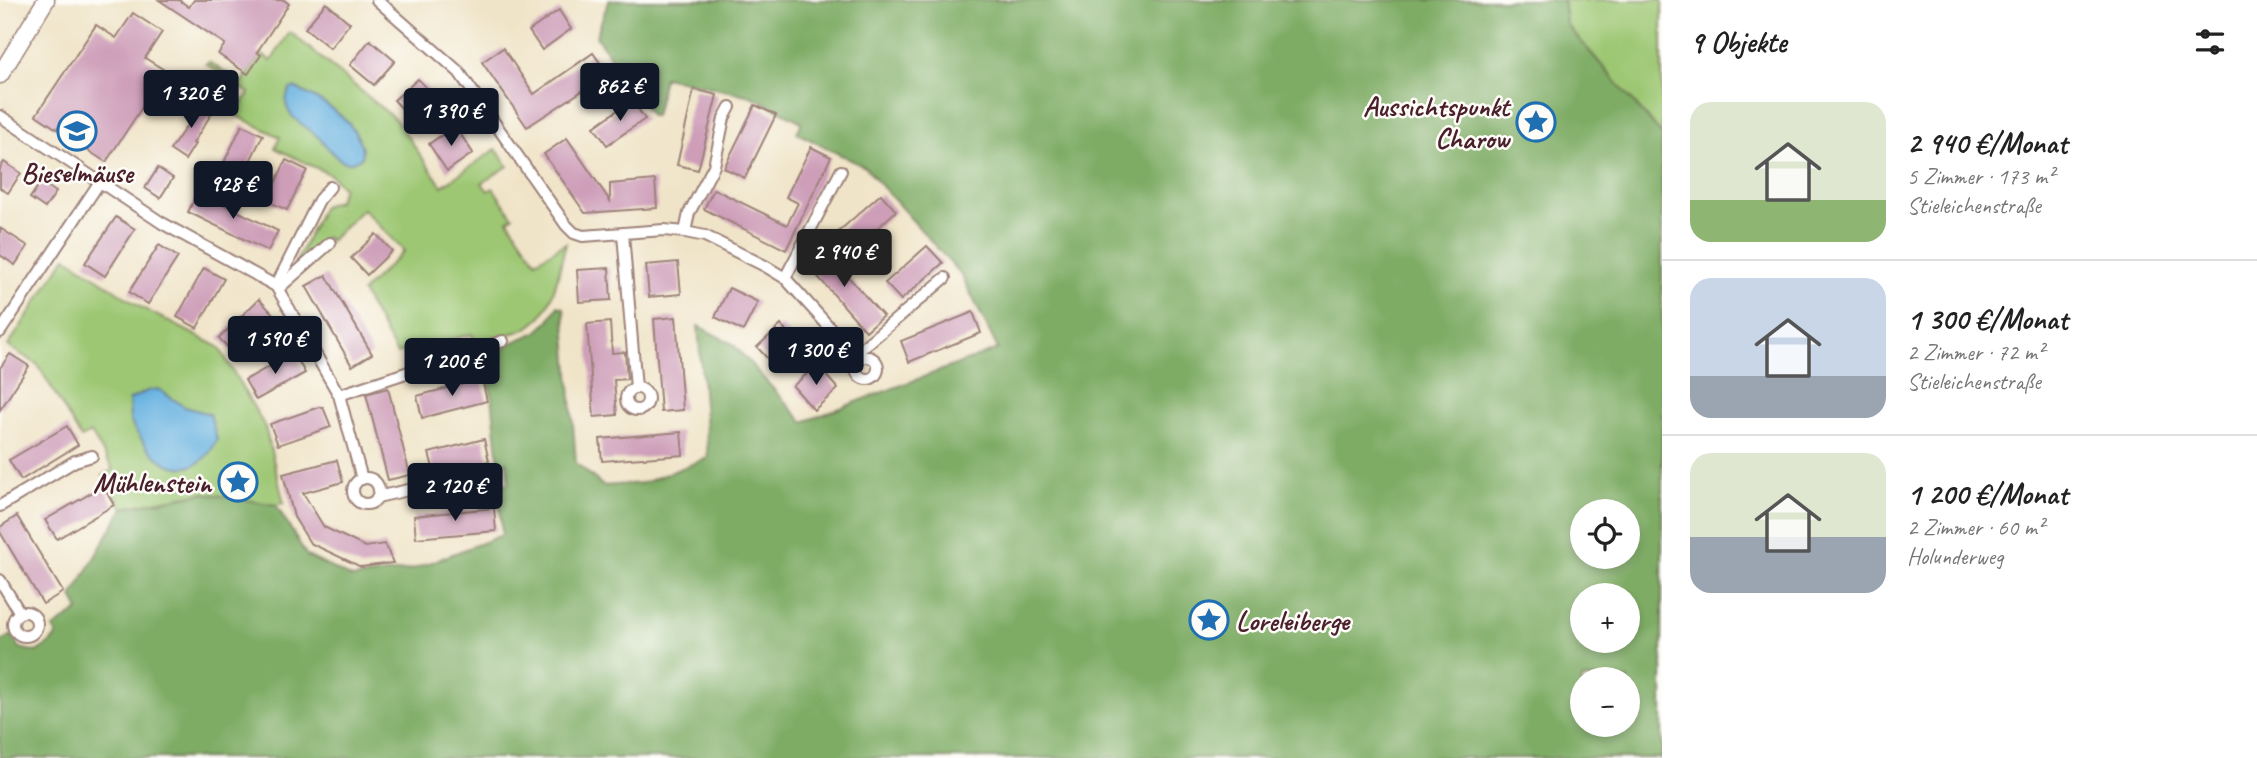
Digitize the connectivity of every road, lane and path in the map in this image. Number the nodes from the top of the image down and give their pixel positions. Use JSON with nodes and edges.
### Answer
{"nodes":[{"id":1,"x":46,"y":0,"type":"edge"},
{"id":2,"x":377,"y":0,"type":"edge"},
{"id":3,"x":0,"y":75,"type":"edge"},
{"id":4,"x":730,"y":107,"type":"dead end"},
{"id":5,"x":0,"y":116,"type":"edge"},
{"id":6,"x":841,"y":171,"type":"dead end"},
{"id":7,"x":99,"y":183,"type":"junction"},
{"id":8,"x":330,"y":187,"type":"dead end"},
{"id":9,"x":685,"y":232,"type":"junction"},
{"id":10,"x":623,"y":234,"type":"junction"},
{"id":11,"x":330,"y":243,"type":"dead end"},
{"id":12,"x":785,"y":278,"type":"junction"},
{"id":13,"x":945,"y":278,"type":"dead end"},
{"id":14,"x":277,"y":287,"type":"junction"},
{"id":15,"x":0,"y":332,"type":"edge"},
{"id":16,"x":503,"y":341,"type":"dead end"},
{"id":17,"x":636,"y":388,"type":"dead end"},
{"id":18,"x":340,"y":395,"type":"junction"},
{"id":19,"x":92,"y":456,"type":"dead end"},
{"id":20,"x":485,"y":476,"type":"dead end"},
{"id":21,"x":362,"y":479,"type":"junction"},
{"id":22,"x":377,"y":497,"type":"junction"},
{"id":23,"x":0,"y":506,"type":"edge"},
{"id":24,"x":0,"y":580,"type":"edge"},
{"id":25,"x":20,"y":613,"type":"dead end"}],
"edges":[{"from":1,"to":3,"type":"main road"},
{"from":2,"to":10,"type":"street"},
{"from":4,"to":9,"type":"street"},
{"from":5,"to":7,"type":"street"},
{"from":6,"to":12,"type":"street"},
{"from":7,"to":14,"type":"street"},
{"from":7,"to":15,"type":"street"},
{"from":8,"to":14,"type":"street"},
{"from":9,"to":10,"type":"street"},
{"from":9,"to":12,"type":"street"},
{"from":10,"to":17,"type":"street"},
{"from":11,"to":14,"type":"street"},
{"from":12,"to":13,"type":"street"},
{"from":14,"to":18,"type":"street"},
{"from":16,"to":18,"type":"street"},
{"from":18,"to":21,"type":"street"},
{"from":19,"to":23,"type":"street"},
{"from":20,"to":22,"type":"street"},
{"from":21,"to":22,"type":"street"},
{"from":21,"to":22,"type":"street"},
{"from":24,"to":25,"type":"street"}]}
